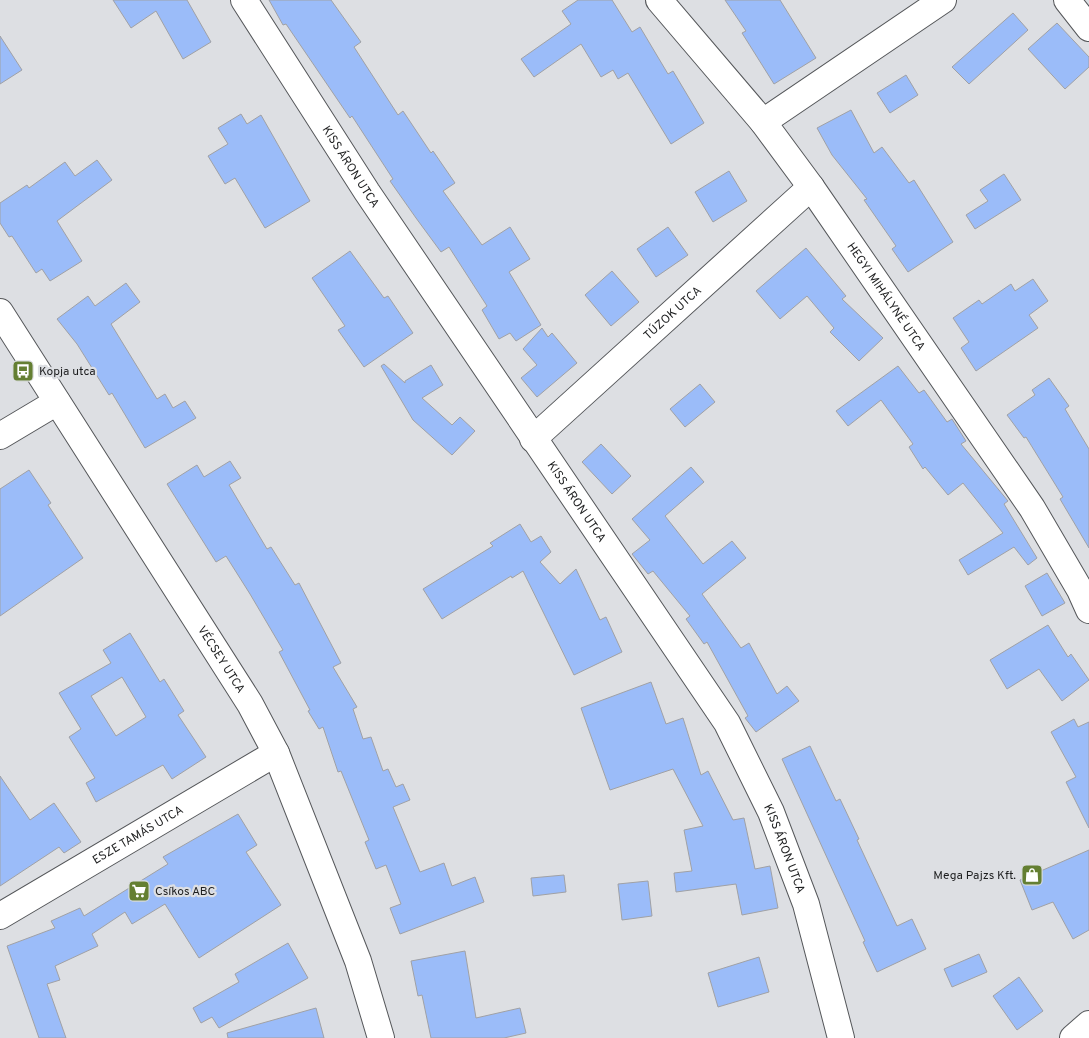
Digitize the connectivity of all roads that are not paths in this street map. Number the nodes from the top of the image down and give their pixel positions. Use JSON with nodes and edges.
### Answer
{"nodes":[{"id":1,"x":244,"y":0,"type":"edge"},
{"id":2,"x":659,"y":0,"type":"edge"},
{"id":3,"x":943,"y":0,"type":"edge"},
{"id":4,"x":1067,"y":0,"type":"edge"},
{"id":5,"x":1089,"y":28,"type":"edge"},
{"id":6,"x":763,"y":122,"type":"junction"},
{"id":7,"x":811,"y":187,"type":"junction"},
{"id":8,"x":0,"y":312,"type":"edge"},
{"id":9,"x":57,"y":402,"type":"junction"},
{"id":10,"x":0,"y":436,"type":"edge"},
{"id":11,"x":533,"y":439,"type":"junction"},
{"id":12,"x":1089,"y":610,"type":"edge"},
{"id":13,"x":276,"y":753,"type":"junction"},
{"id":14,"x":0,"y":916,"type":"edge"},
{"id":15,"x":1089,"y":1024,"type":"edge"},
{"id":16,"x":381,"y":1038,"type":"edge"},
{"id":17,"x":841,"y":1038,"type":"edge"},
{"id":18,"x":1073,"y":1038,"type":"edge"}],
"edges":[{"from":1,"to":11,"type":"street","name":"KISS ÁRON UTCA"},
{"from":2,"to":6,"type":"street","name":"HEGYI MIHÁLYNÉ UTCA"},
{"from":3,"to":6,"type":"street"},
{"from":4,"to":5,"type":"street"},
{"from":6,"to":7,"type":"street","name":"HEGYI MIHÁLYNÉ UTCA"},
{"from":7,"to":11,"type":"street","name":"TÚZOK UTCA"},
{"from":7,"to":12,"type":"street","name":"HEGYI MIHÁLYNÉ UTCA"},
{"from":8,"to":9,"type":"street","name":"VÉCSEY UTCA"},
{"from":9,"to":10,"type":"street"},
{"from":9,"to":13,"type":"street","name":"VÉCSEY UTCA"},
{"from":11,"to":17,"type":"street","name":"KISS ÁRON UTCA"},
{"from":13,"to":14,"type":"street","name":"ESZE TAMÁS UTCA"},
{"from":13,"to":16,"type":"street","name":"VÉCSEY UTCA"},
{"from":15,"to":18,"type":"street"}]}
